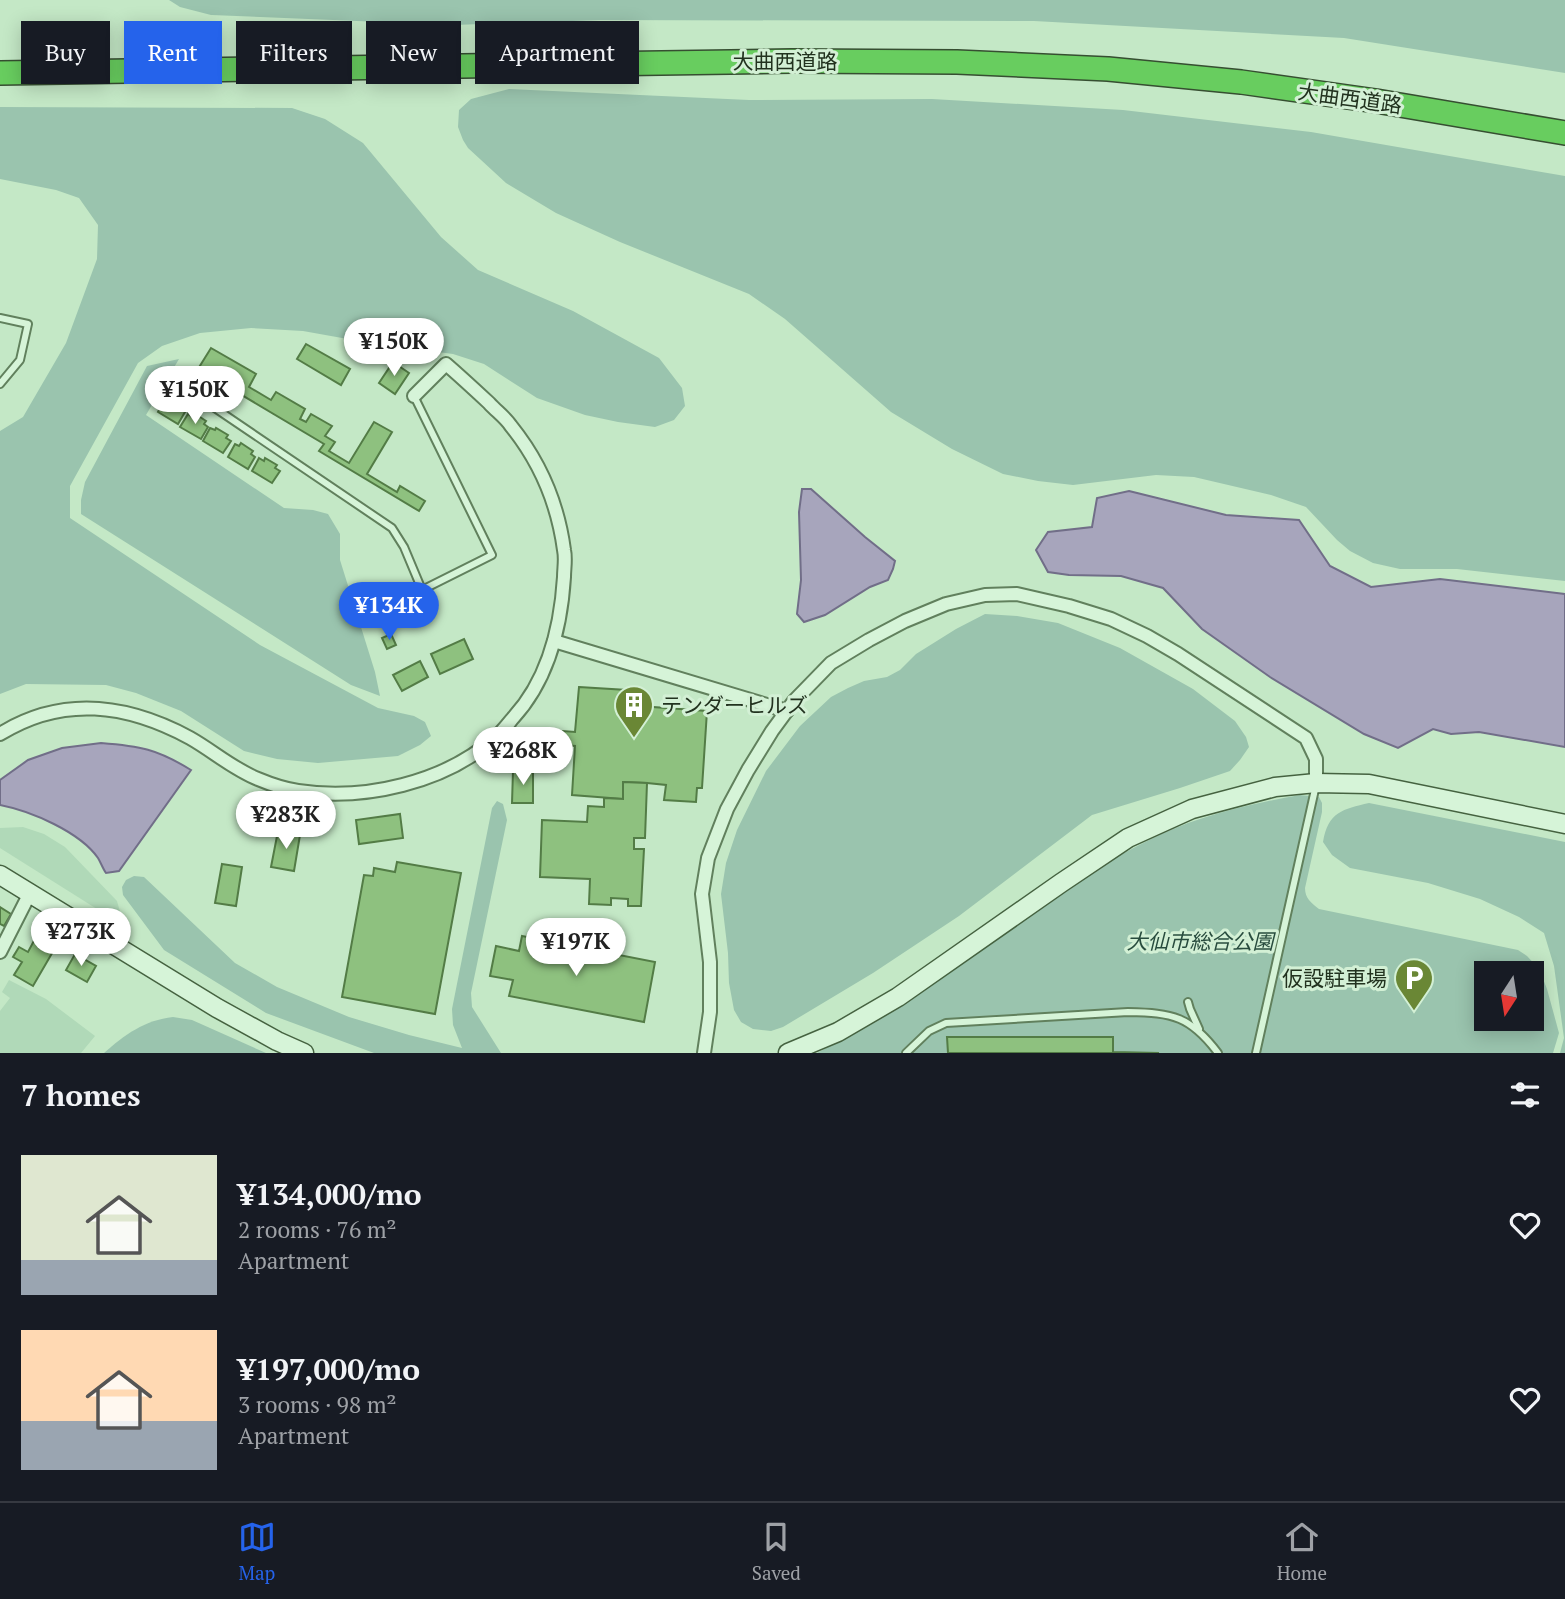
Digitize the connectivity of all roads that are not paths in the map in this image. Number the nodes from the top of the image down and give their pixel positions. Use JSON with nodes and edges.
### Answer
{"nodes":[{"id":1,"x":0,"y":73,"type":"edge"},
{"id":2,"x":1565,"y":133,"type":"edge"},
{"id":3,"x":0,"y":318,"type":"edge"},
{"id":4,"x":175,"y":381,"type":"dead end"},
{"id":5,"x":0,"y":384,"type":"edge"},
{"id":6,"x":414,"y":396,"type":"joint"},
{"id":7,"x":554,"y":641,"type":"junction"},
{"id":8,"x":786,"y":711,"type":"junction"},
{"id":9,"x":0,"y":734,"type":"edge"},
{"id":10,"x":1316,"y":783,"type":"junction"},
{"id":11,"x":1565,"y":824,"type":"edge"},
{"id":12,"x":0,"y":875,"type":"edge"},
{"id":13,"x":30,"y":894,"type":"junction"},
{"id":14,"x":0,"y":952,"type":"edge"},
{"id":15,"x":1188,"y":1002,"type":"dead end"},
{"id":16,"x":1200,"y":1031,"type":"junction"},
{"id":17,"x":304,"y":1053,"type":"edge"},
{"id":18,"x":704,"y":1053,"type":"edge"},
{"id":19,"x":788,"y":1053,"type":"edge"},
{"id":20,"x":906,"y":1053,"type":"edge"},
{"id":21,"x":1218,"y":1053,"type":"edge"},
{"id":22,"x":1256,"y":1053,"type":"edge"}],
"edges":[{"from":1,"to":2,"type":"highway","name":"大曲西道路"},
{"from":3,"to":5,"type":"lane"},
{"from":4,"to":6,"type":"lane"},
{"from":6,"to":7,"type":"street"},
{"from":7,"to":8,"type":"street"},
{"from":7,"to":9,"type":"street"},
{"from":8,"to":10,"type":"street"},
{"from":8,"to":18,"type":"street"},
{"from":10,"to":11,"type":"street"},
{"from":10,"to":19,"type":"street"},
{"from":10,"to":22,"type":"lane"},
{"from":12,"to":13,"type":"street"},
{"from":13,"to":14,"type":"street"},
{"from":13,"to":17,"type":"street"},
{"from":15,"to":16,"type":"lane"},
{"from":16,"to":20,"type":"lane"},
{"from":16,"to":21,"type":"lane"}]}
